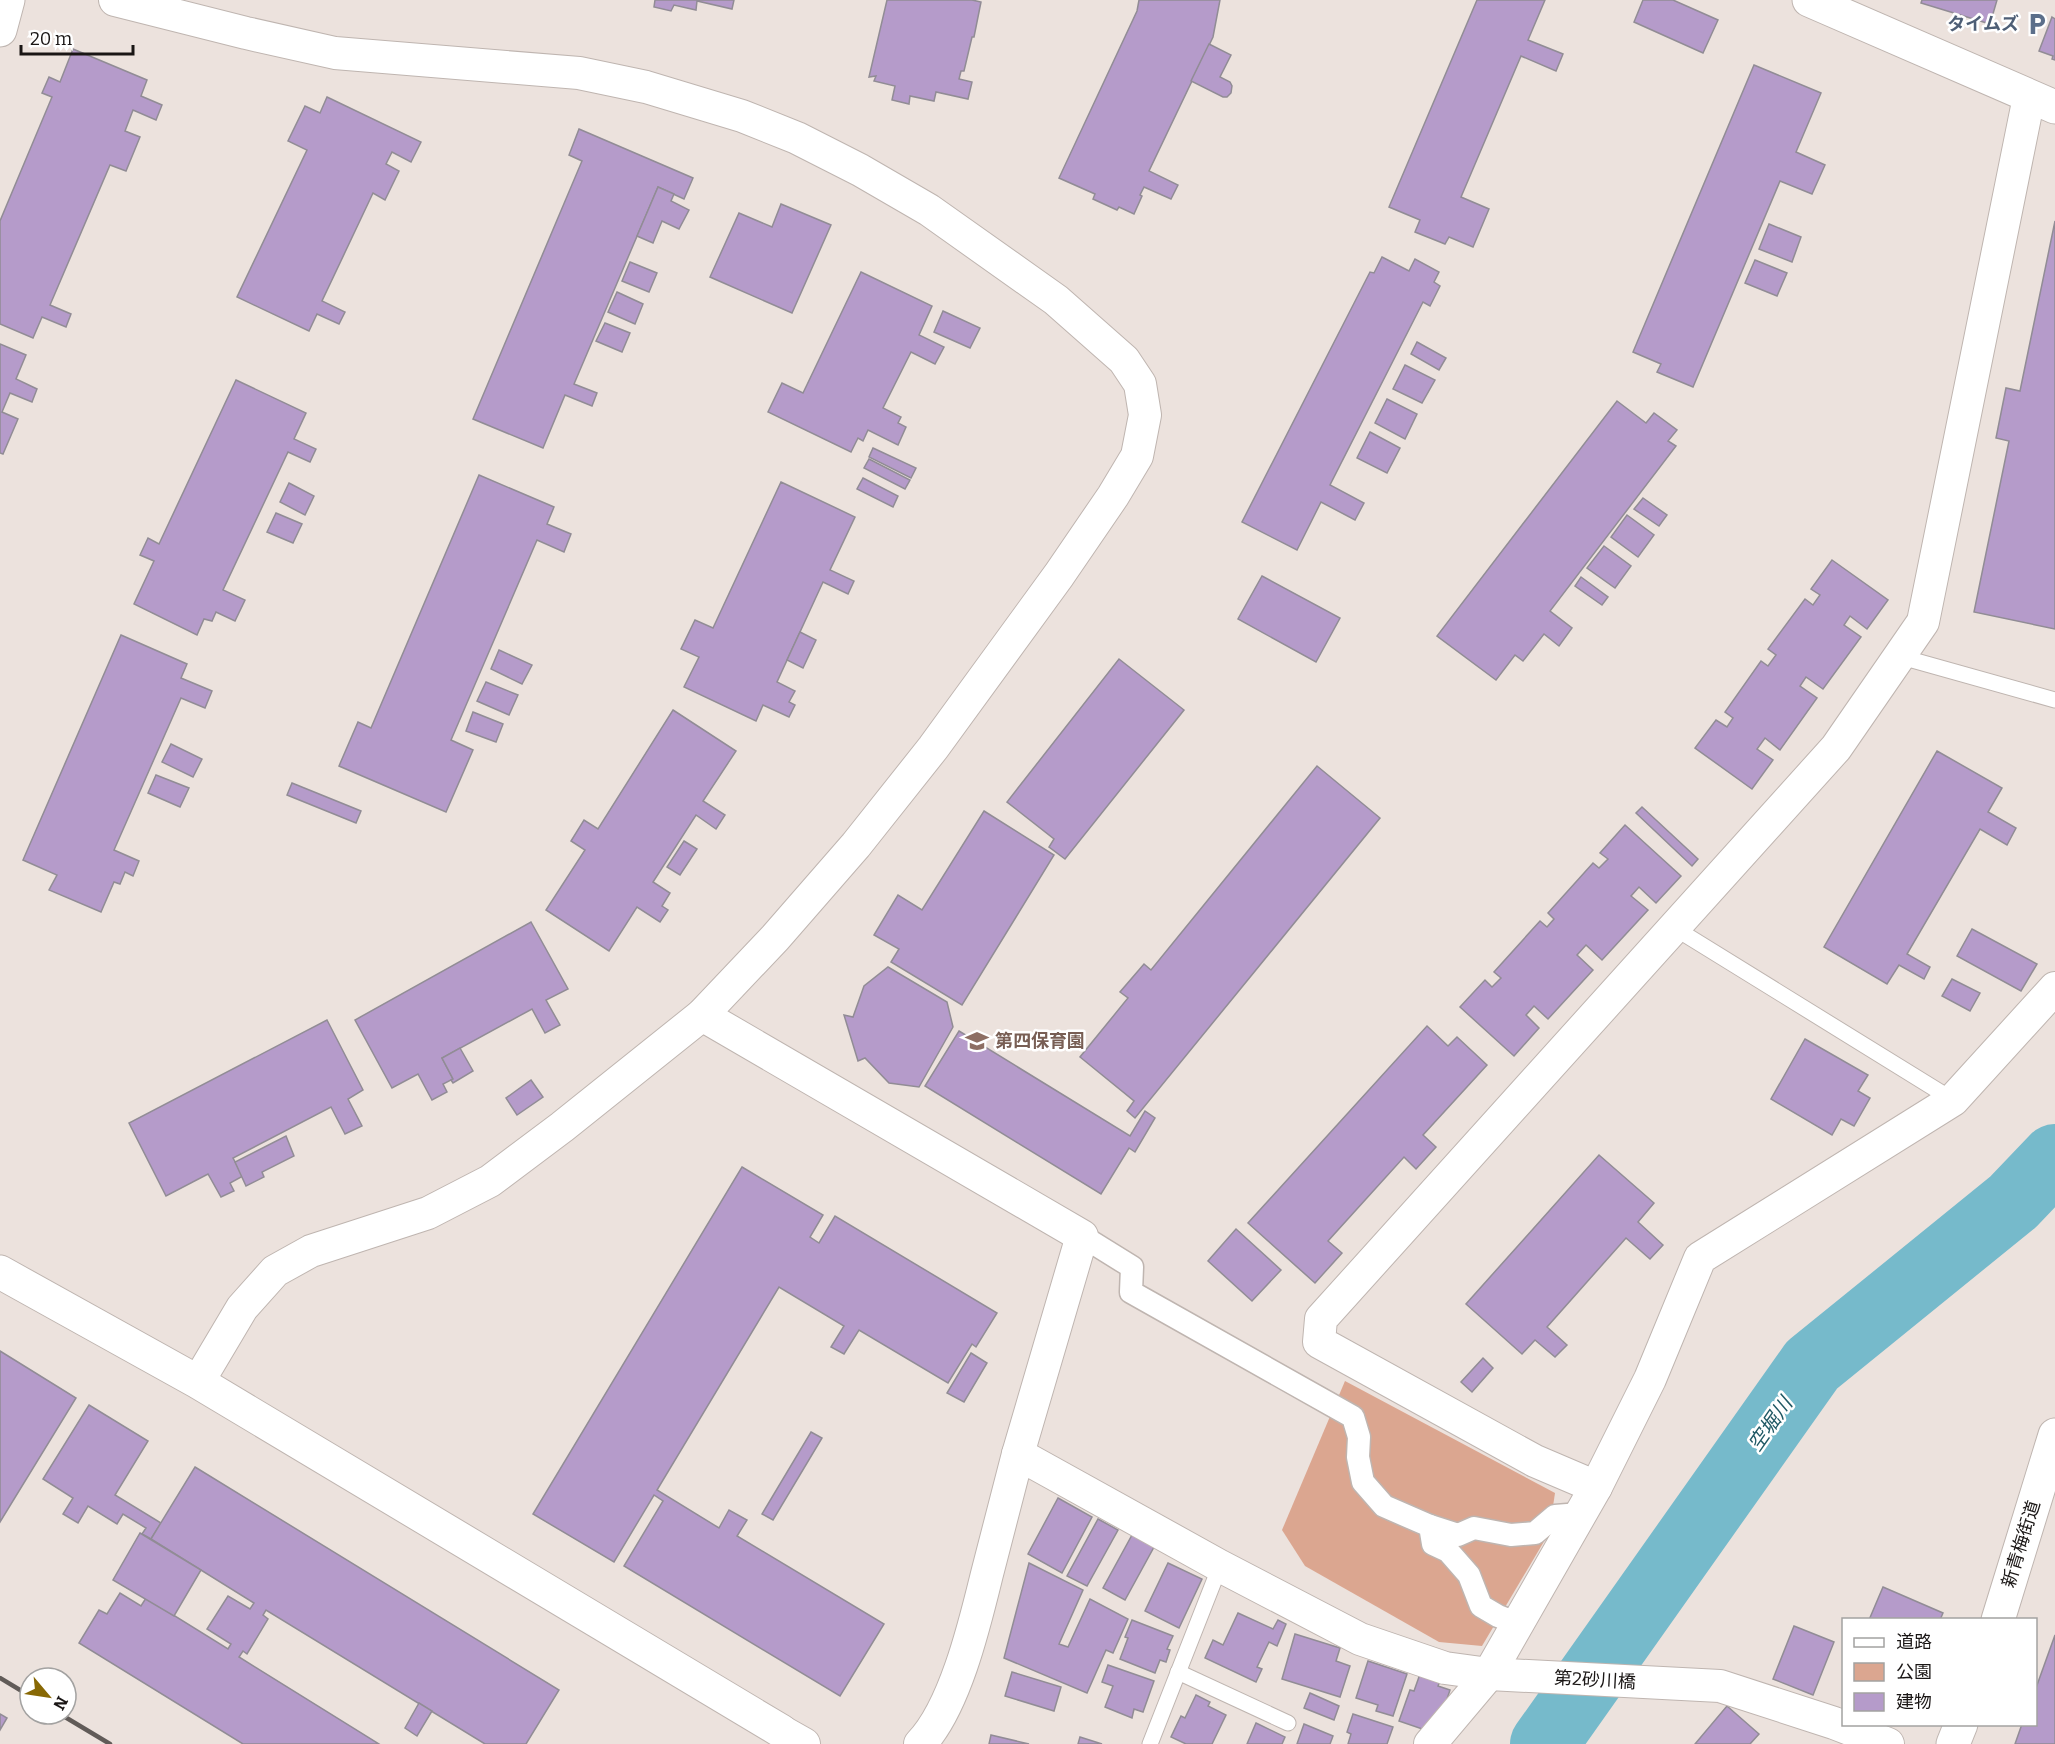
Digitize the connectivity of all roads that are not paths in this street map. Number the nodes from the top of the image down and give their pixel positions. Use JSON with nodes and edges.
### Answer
{"nodes":[{"id":1,"x":8,"y":0,"type":"edge"},
{"id":2,"x":116,"y":0,"type":"edge"},
{"id":3,"x":1809,"y":0,"type":"edge"},
{"id":4,"x":0,"y":30,"type":"edge"},
{"id":5,"x":2042,"y":102,"type":"edge"},
{"id":6,"x":1898,"y":656,"type":"junction"},
{"id":7,"x":2055,"y":700,"type":"edge"},
{"id":8,"x":1673,"y":927,"type":"junction"},
{"id":9,"x":2055,"y":988,"type":"edge"},
{"id":10,"x":702,"y":1015,"type":"junction"},
{"id":11,"x":1953,"y":1100,"type":"junction"},
{"id":12,"x":1082,"y":1236,"type":"junction"},
{"id":13,"x":0,"y":1272,"type":"edge"},
{"id":14,"x":198,"y":1382,"type":"junction"},
{"id":15,"x":2055,"y":1435,"type":"edge"},
{"id":16,"x":1018,"y":1454,"type":"junction"},
{"id":17,"x":1596,"y":1487,"type":"junction"},
{"id":18,"x":1580,"y":1514,"type":"junction"},
{"id":19,"x":1430,"y":1526,"type":"junction"},
{"id":20,"x":1220,"y":1566,"type":"junction"},
{"id":21,"x":1999,"y":1618,"type":"edge"},
{"id":22,"x":1516,"y":1623,"type":"junction"},
{"id":23,"x":1178,"y":1672,"type":"junction"},
{"id":24,"x":1488,"y":1674,"type":"junction"},
{"id":25,"x":1288,"y":1724,"type":"dead end"},
{"id":26,"x":1961,"y":1726,"type":"edge"},
{"id":27,"x":793,"y":1738,"type":"edge"},
{"id":28,"x":920,"y":1744,"type":"edge"},
{"id":29,"x":1150,"y":1744,"type":"edge"},
{"id":30,"x":1430,"y":1744,"type":"edge"},
{"id":31,"x":1888,"y":1744,"type":"edge"},
{"id":32,"x":1953,"y":1744,"type":"edge"}],
"edges":[{"from":1,"to":4,"type":"street"},
{"from":2,"to":10,"type":"street"},
{"from":3,"to":5,"type":"street"},
{"from":5,"to":6,"type":"street"},
{"from":6,"to":7,"type":"lane"},
{"from":6,"to":8,"type":"street"},
{"from":8,"to":11,"type":"lane"},
{"from":8,"to":17,"type":"street"},
{"from":9,"to":11,"type":"street"},
{"from":10,"to":12,"type":"street"},
{"from":10,"to":14,"type":"street"},
{"from":11,"to":17,"type":"street"},
{"from":12,"to":16,"type":"street"},
{"from":12,"to":19,"type":"street"},
{"from":13,"to":14,"type":"street"},
{"from":14,"to":27,"type":"street"},
{"from":15,"to":21,"type":"street","name":"新青梅街道"},
{"from":16,"to":20,"type":"street","name":"第2砂川橋"},
{"from":16,"to":28,"type":"street"},
{"from":17,"to":18,"type":"street"},
{"from":18,"to":19,"type":"street"},
{"from":18,"to":22,"type":"street"},
{"from":19,"to":22,"type":"street"},
{"from":20,"to":23,"type":"lane"},
{"from":20,"to":24,"type":"street","name":"第2砂川橋"},
{"from":22,"to":24,"type":"street"},
{"from":23,"to":25,"type":"lane"},
{"from":23,"to":29,"type":"lane"},
{"from":24,"to":30,"type":"street"},
{"from":24,"to":31,"type":"street","name":"第2砂川橋"},
{"from":26,"to":32,"type":"street"}]}
